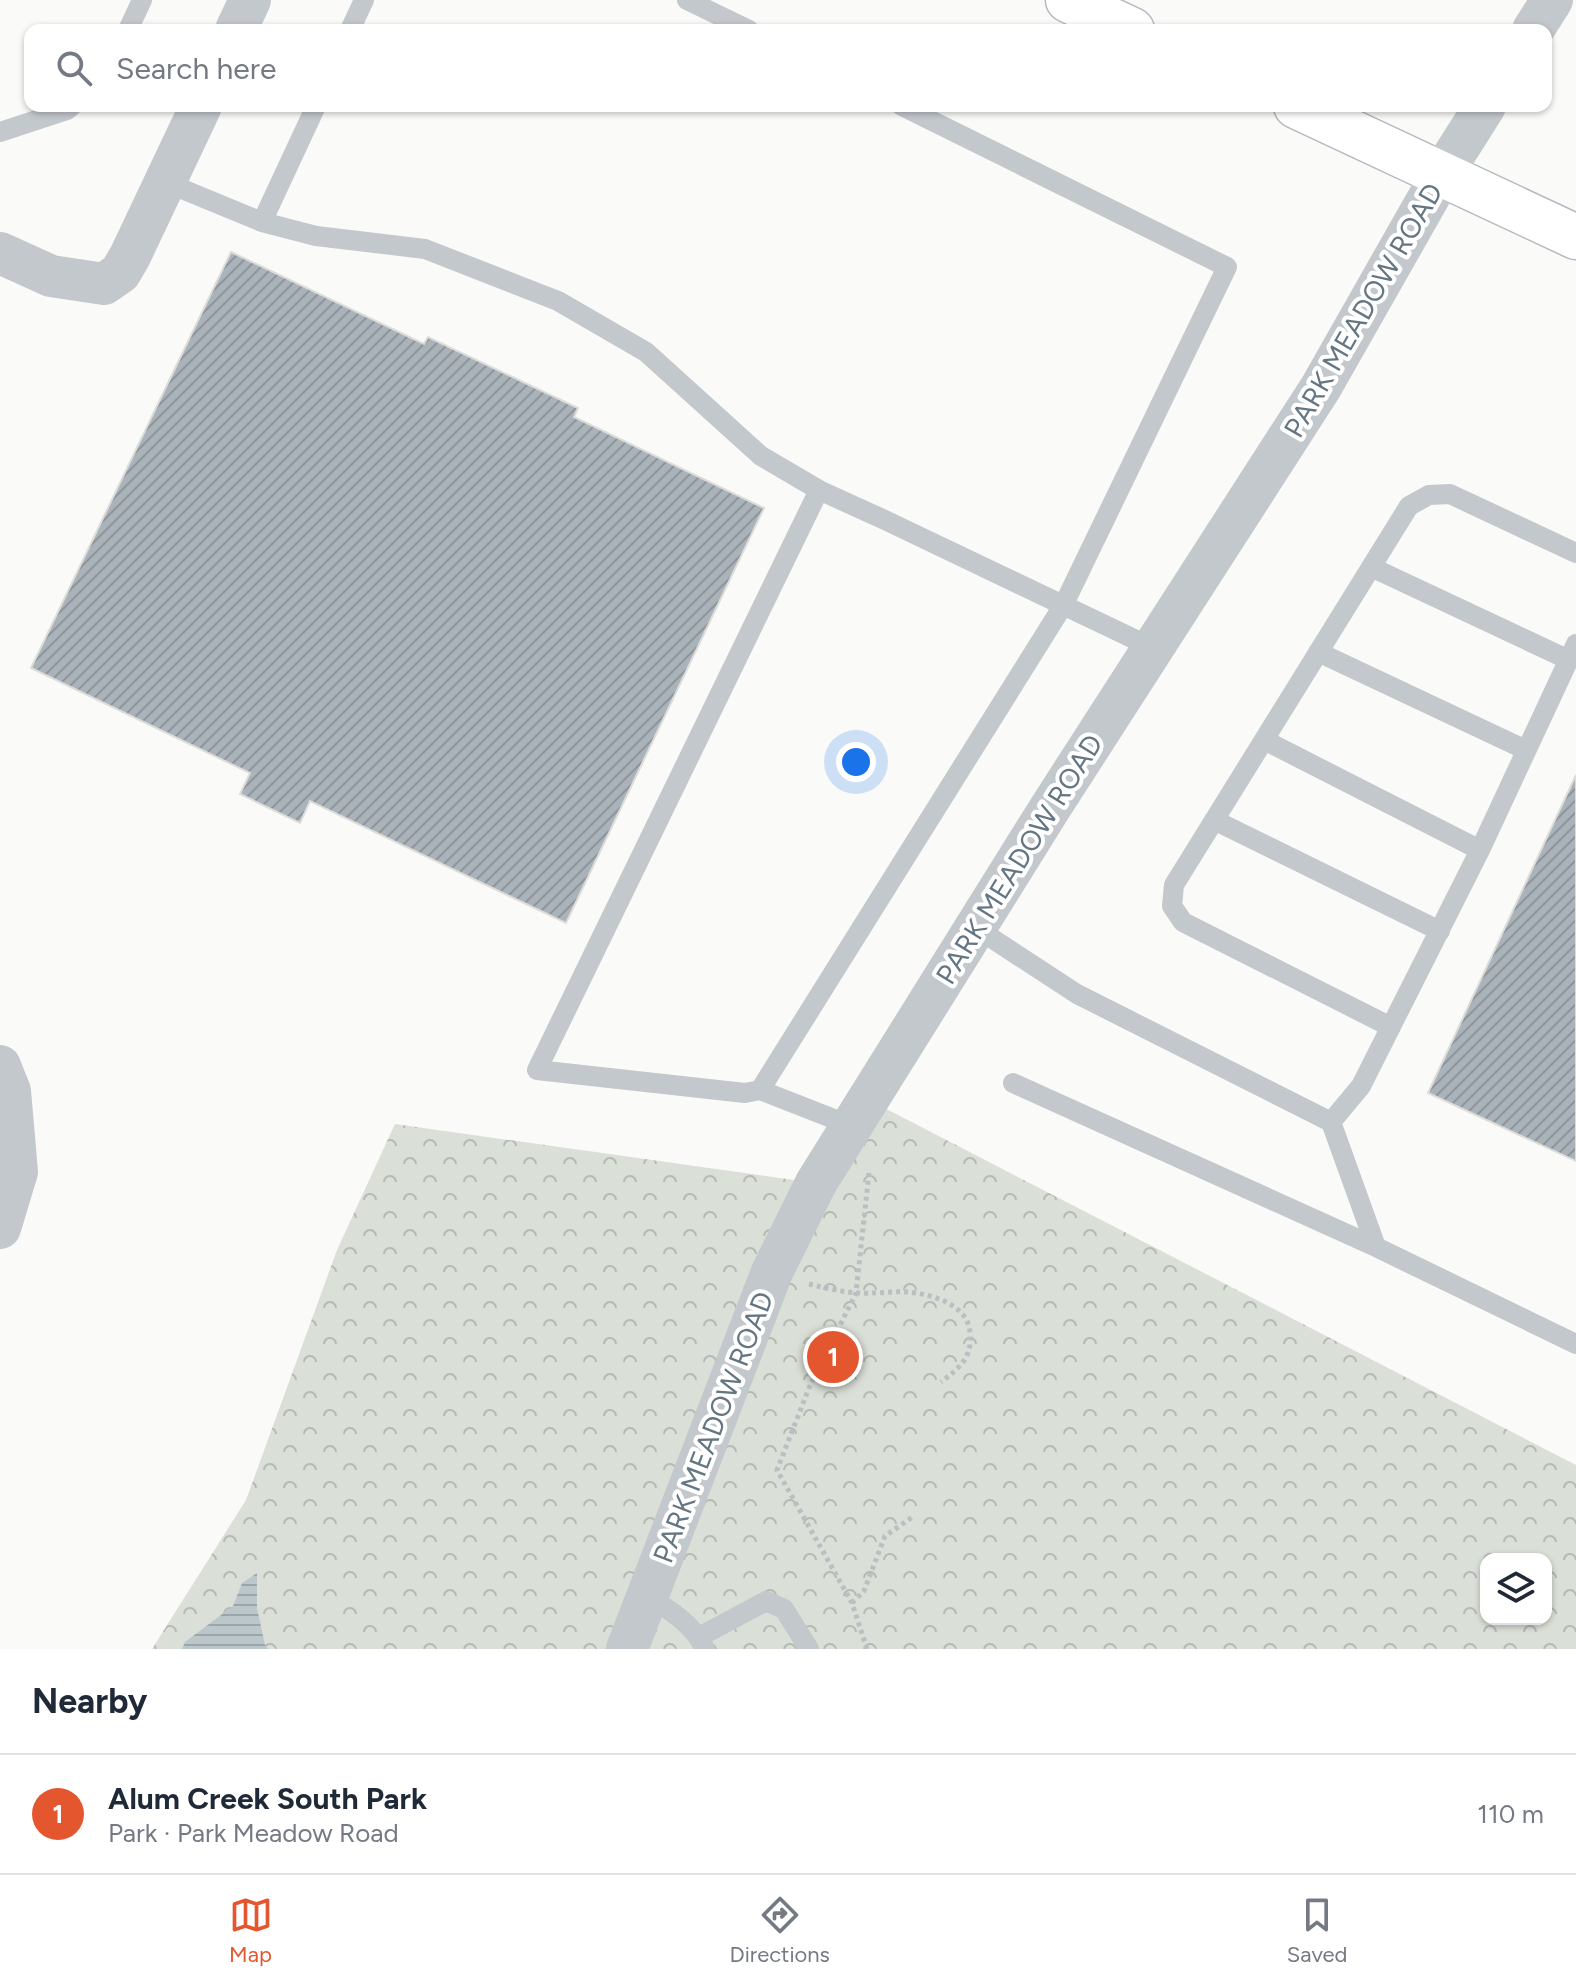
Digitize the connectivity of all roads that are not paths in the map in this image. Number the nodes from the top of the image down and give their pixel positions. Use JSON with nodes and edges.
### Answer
{"nodes":[{"id":1,"x":142,"y":0,"type":"edge"},
{"id":2,"x":250,"y":0,"type":"edge"},
{"id":3,"x":364,"y":0,"type":"edge"},
{"id":4,"x":687,"y":0,"type":"edge"},
{"id":5,"x":1068,"y":0,"type":"edge"},
{"id":6,"x":1552,"y":0,"type":"edge"},
{"id":7,"x":131,"y":24,"type":"edge"},
{"id":8,"x":239,"y":24,"type":"edge"},
{"id":9,"x":353,"y":24,"type":"edge"},
{"id":10,"x":737,"y":24,"type":"edge"},
{"id":11,"x":1119,"y":24,"type":"edge"},
{"id":12,"x":1537,"y":24,"type":"edge"},
{"id":13,"x":61,"y":112,"type":"edge"},
{"id":14,"x":198,"y":112,"type":"edge"},
{"id":15,"x":313,"y":112,"type":"edge"},
{"id":16,"x":914,"y":112,"type":"edge"},
{"id":17,"x":1309,"y":112,"type":"edge"},
{"id":18,"x":1481,"y":112,"type":"edge"},
{"id":19,"x":0,"y":132,"type":"edge"},
{"id":20,"x":1442,"y":174,"type":"junction"},
{"id":21,"x":165,"y":182,"type":"junction"},
{"id":22,"x":262,"y":222,"type":"junction"},
{"id":23,"x":1576,"y":237,"type":"edge"},
{"id":24,"x":0,"y":253,"type":"edge"},
{"id":25,"x":819,"y":490,"type":"junction"},
{"id":26,"x":1576,"y":553,"type":"edge"},
{"id":27,"x":1371,"y":567,"type":"junction"},
{"id":28,"x":1064,"y":604,"type":"junction"},
{"id":29,"x":1153,"y":648,"type":"junction"},
{"id":30,"x":1318,"y":652,"type":"junction"},
{"id":31,"x":1572,"y":652,"type":"edge"},
{"id":32,"x":1264,"y":740,"type":"junction"},
{"id":33,"x":1526,"y":750,"type":"junction"},
{"id":34,"x":1214,"y":820,"type":"junction"},
{"id":35,"x":1480,"y":850,"type":"junction"},
{"id":36,"x":976,"y":928,"type":"junction"},
{"id":37,"x":1440,"y":931,"type":"junction"},
{"id":38,"x":1391,"y":1027,"type":"junction"},
{"id":39,"x":0,"y":1066,"type":"edge"},
{"id":40,"x":1013,"y":1083,"type":"dead end"},
{"id":41,"x":760,"y":1090,"type":"junction"},
{"id":42,"x":1331,"y":1122,"type":"junction"},
{"id":43,"x":852,"y":1126,"type":"junction"},
{"id":44,"x":0,"y":1228,"type":"edge"},
{"id":45,"x":1376,"y":1247,"type":"junction"},
{"id":46,"x":1576,"y":1344,"type":"edge"},
{"id":47,"x":648,"y":1596,"type":"junction"},
{"id":48,"x":702,"y":1643,"type":"edge"},
{"id":49,"x":627,"y":1649,"type":"edge"},
{"id":50,"x":809,"y":1649,"type":"edge"}],
"edges":[{"from":1,"to":7,"type":"lane"},
{"from":2,"to":8,"type":"street"},
{"from":3,"to":9,"type":"lane"},
{"from":4,"to":10,"type":"lane"},
{"from":5,"to":11,"type":"main road"},
{"from":6,"to":12,"type":"street"},
{"from":13,"to":19,"type":"lane"},
{"from":14,"to":21,"type":"street"},
{"from":15,"to":22,"type":"lane"},
{"from":16,"to":28,"type":"lane"},
{"from":17,"to":20,"type":"main road"},
{"from":18,"to":20,"type":"street","name":"PARK MEADOW ROAD"},
{"from":20,"to":23,"type":"main road"},
{"from":20,"to":29,"type":"street","name":"PARK MEADOW ROAD"},
{"from":21,"to":22,"type":"lane"},
{"from":21,"to":24,"type":"street"},
{"from":22,"to":25,"type":"lane"},
{"from":25,"to":28,"type":"lane"},
{"from":25,"to":41,"type":"lane"},
{"from":26,"to":27,"type":"lane"},
{"from":27,"to":30,"type":"lane"},
{"from":27,"to":31,"type":"lane"},
{"from":28,"to":29,"type":"lane"},
{"from":28,"to":41,"type":"lane"},
{"from":29,"to":36,"type":"street","name":"PARK MEADOW ROAD"},
{"from":30,"to":32,"type":"lane"},
{"from":30,"to":33,"type":"lane"},
{"from":31,"to":33,"type":"lane"},
{"from":32,"to":34,"type":"lane"},
{"from":32,"to":35,"type":"lane"},
{"from":33,"to":35,"type":"lane"},
{"from":34,"to":37,"type":"lane"},
{"from":34,"to":38,"type":"lane"},
{"from":35,"to":37,"type":"lane"},
{"from":36,"to":42,"type":"lane"},
{"from":36,"to":43,"type":"street","name":"PARK MEADOW ROAD"},
{"from":37,"to":38,"type":"lane"},
{"from":38,"to":42,"type":"lane"},
{"from":39,"to":44,"type":"street"},
{"from":40,"to":45,"type":"lane"},
{"from":41,"to":43,"type":"lane"},
{"from":42,"to":45,"type":"lane"},
{"from":43,"to":47,"type":"street","name":"PARK MEADOW ROAD"},
{"from":45,"to":46,"type":"lane"},
{"from":47,"to":48,"type":"lane"},
{"from":47,"to":49,"type":"street","name":"PARK MEADOW ROAD"},
{"from":48,"to":50,"type":"lane"}]}
